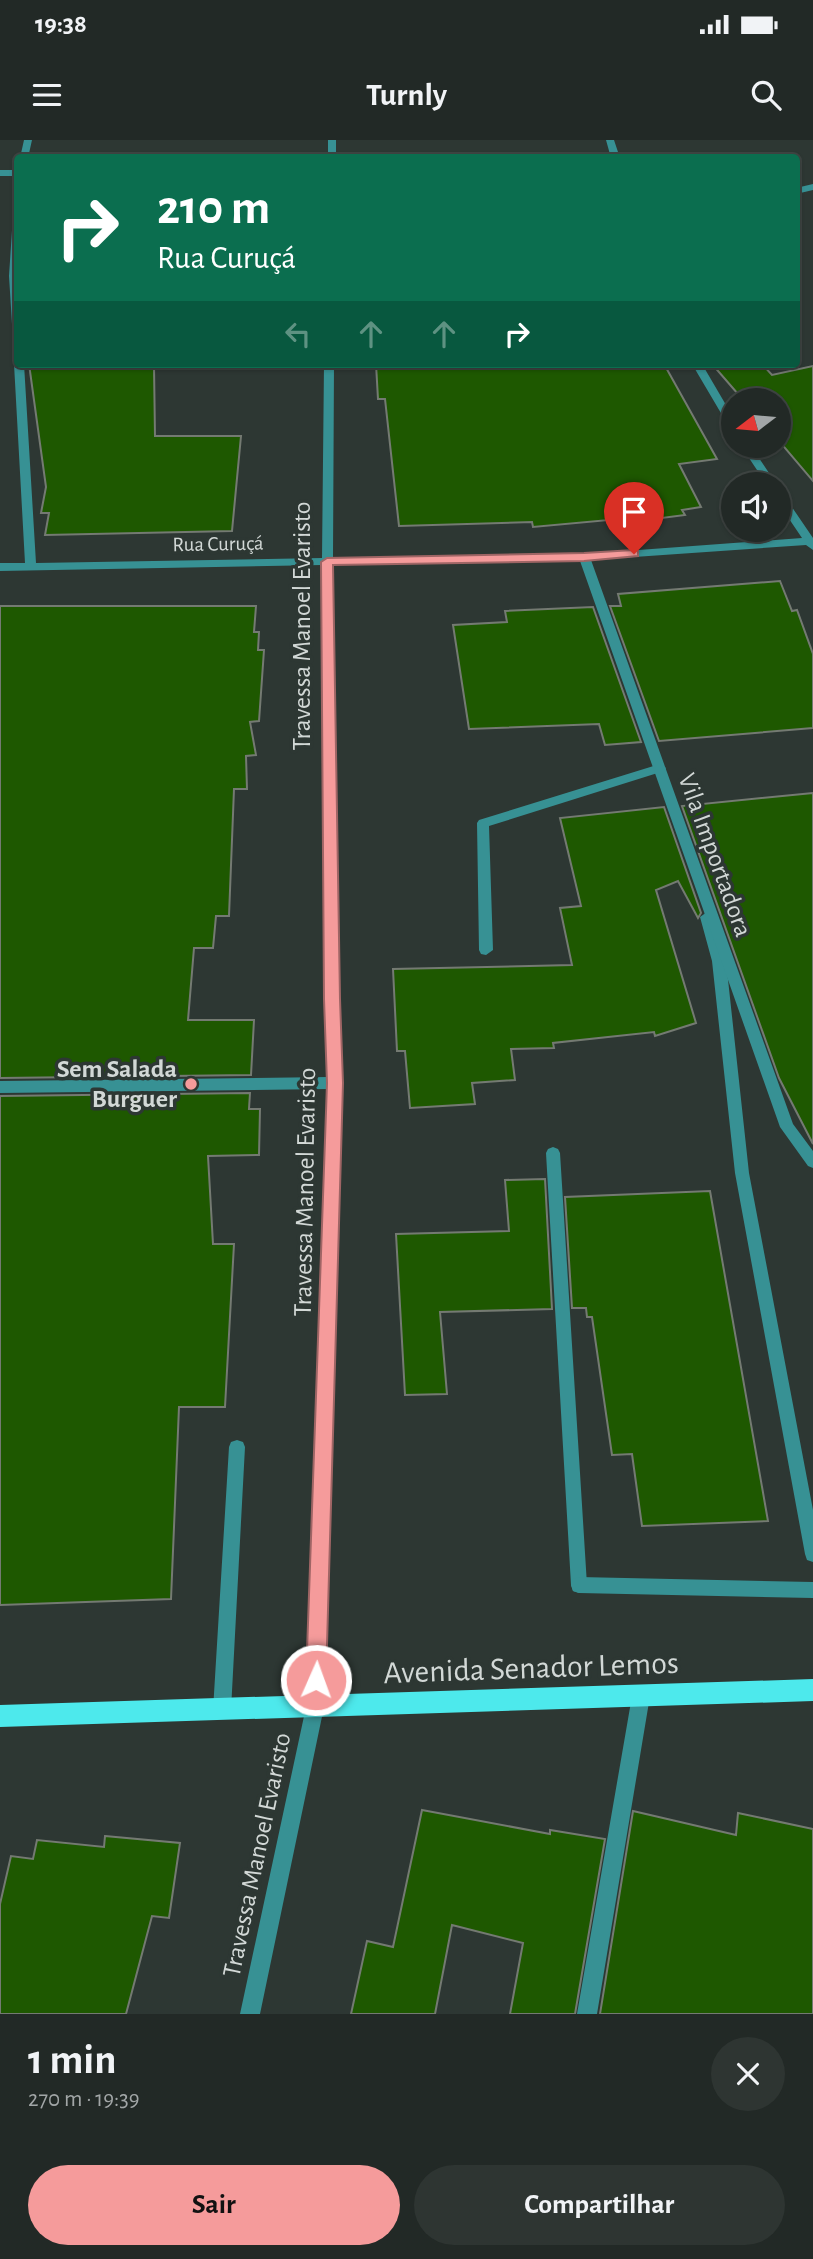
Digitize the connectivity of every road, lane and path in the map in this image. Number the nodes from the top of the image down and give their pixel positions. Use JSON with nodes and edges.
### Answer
{"nodes":[{"id":1,"x":19,"y":368,"type":"edge"},
{"id":2,"x":329,"y":368,"type":"edge"},
{"id":3,"x":699,"y":368,"type":"edge"},
{"id":4,"x":721,"y":405,"type":"edge"},
{"id":5,"x":791,"y":513,"type":"edge"},
{"id":6,"x":812,"y":543,"type":"edge"},
{"id":7,"x":584,"y":557,"type":"junction"},
{"id":8,"x":327,"y":562,"type":"junction"},
{"id":9,"x":32,"y":566,"type":"junction"},
{"id":10,"x":0,"y":567,"type":"edge"},
{"id":11,"x":660,"y":768,"type":"junction"},
{"id":12,"x":680,"y":821,"type":"junction"},
{"id":13,"x":486,"y":950,"type":"dead end"},
{"id":14,"x":335,"y":1083,"type":"junction"},
{"id":15,"x":0,"y":1087,"type":"edge"},
{"id":16,"x":554,"y":1153,"type":"dead end"},
{"id":17,"x":813,"y":1162,"type":"edge"},
{"id":18,"x":237,"y":1447,"type":"dead end"},
{"id":19,"x":813,"y":1554,"type":"edge"},
{"id":20,"x":813,"y":1590,"type":"edge"},
{"id":21,"x":813,"y":1690,"type":"edge"},
{"id":22,"x":641,"y":1696,"type":"junction"},
{"id":23,"x":315,"y":1707,"type":"junction"},
{"id":24,"x":222,"y":1710,"type":"junction"},
{"id":25,"x":0,"y":1716,"type":"edge"},
{"id":26,"x":250,"y":2014,"type":"edge"},
{"id":27,"x":587,"y":2014,"type":"edge"}],
"edges":[{"from":1,"to":9,"type":"street"},
{"from":2,"to":8,"type":"street","name":"Travessa Manoel Evaristo"},
{"from":3,"to":4,"type":"street"},
{"from":5,"to":6,"type":"street"},
{"from":6,"to":7,"type":"street","name":"Rua Curuçá"},
{"from":7,"to":8,"type":"street","name":"Rua Curuçá"},
{"from":7,"to":11,"type":"street","name":"Vila Importadora"},
{"from":8,"to":9,"type":"street","name":"Rua Curuçá"},
{"from":8,"to":14,"type":"street","name":"Travessa Manoel Evaristo"},
{"from":9,"to":10,"type":"street","name":"Rua Curuçá"},
{"from":11,"to":12,"type":"street","name":"Vila Importadora"},
{"from":11,"to":13,"type":"street"},
{"from":12,"to":17,"type":"street","name":"Vila Importadora"},
{"from":12,"to":19,"type":"street"},
{"from":14,"to":15,"type":"street"},
{"from":14,"to":23,"type":"street","name":"Travessa Manoel Evaristo"},
{"from":16,"to":20,"type":"street"},
{"from":18,"to":24,"type":"street"},
{"from":21,"to":22,"type":"main road","name":"Avenida Senador Lemos"},
{"from":22,"to":23,"type":"main road","name":"Avenida Senador Lemos"},
{"from":22,"to":27,"type":"street"},
{"from":23,"to":24,"type":"main road","name":"Avenida Senador Lemos"},
{"from":23,"to":26,"type":"street","name":"Travessa Manoel Evaristo"},
{"from":24,"to":25,"type":"main road","name":"Avenida Senador Lemos"}]}
